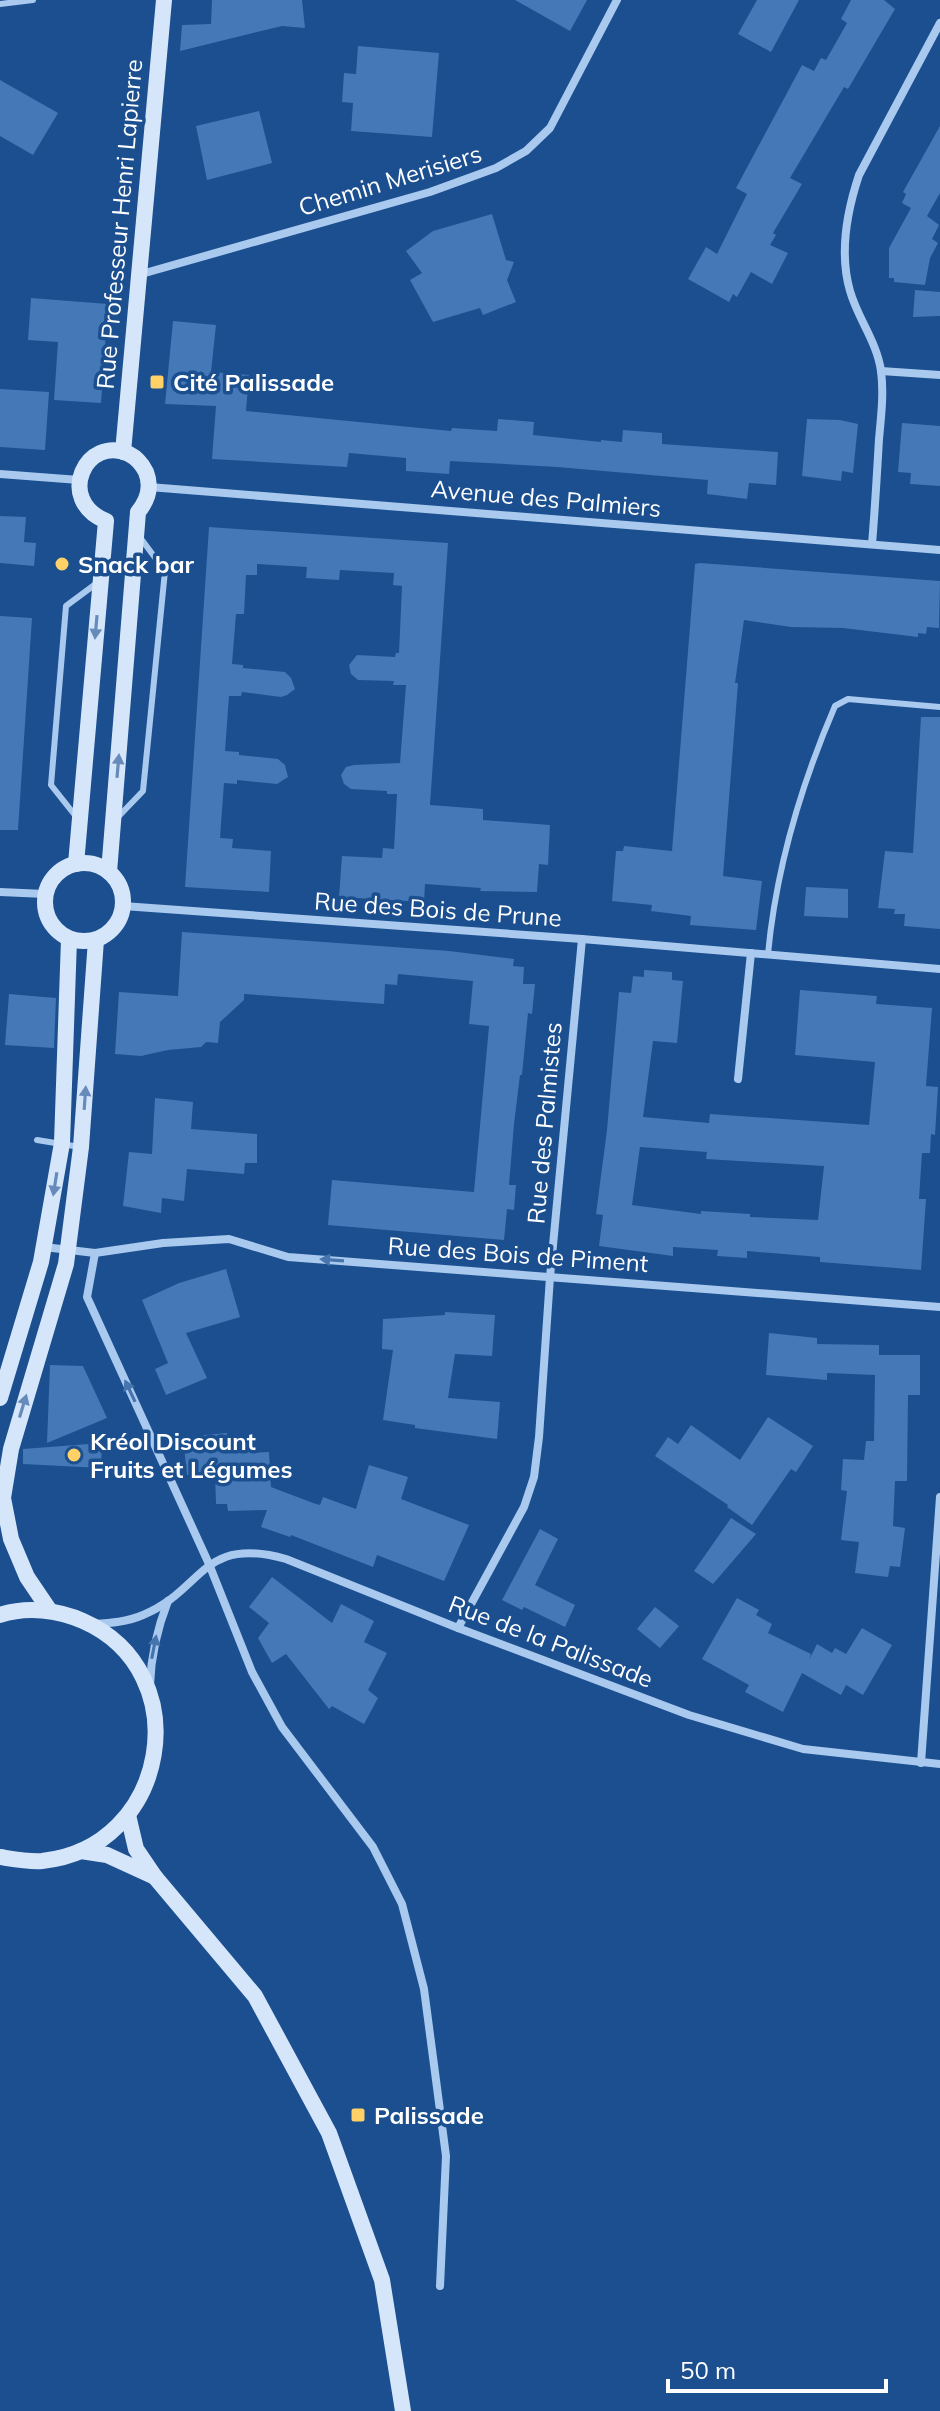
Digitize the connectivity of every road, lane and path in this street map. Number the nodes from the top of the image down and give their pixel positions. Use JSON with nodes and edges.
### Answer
{"nodes":[{"id":1,"x":33,"y":0,"type":"edge"},
{"id":2,"x":164,"y":0,"type":"edge"},
{"id":3,"x":617,"y":0,"type":"edge"},
{"id":4,"x":0,"y":4,"type":"edge"},
{"id":5,"x":940,"y":23,"type":"edge"},
{"id":6,"x":138,"y":275,"type":"junction"},
{"id":7,"x":881,"y":371,"type":"junction"},
{"id":8,"x":940,"y":375,"type":"edge"},
{"id":9,"x":123,"y":452,"type":"junction"},
{"id":10,"x":0,"y":474,"type":"edge"},
{"id":11,"x":79,"y":480,"type":"junction"},
{"id":12,"x":149,"y":487,"type":"junction"},
{"id":13,"x":136,"y":533,"type":"junction"},
{"id":14,"x":872,"y":544,"type":"junction"},
{"id":15,"x":940,"y":550,"type":"edge"},
{"id":16,"x":100,"y":581,"type":"junction"},
{"id":17,"x":940,"y":707,"type":"edge"},
{"id":18,"x":80,"y":822,"type":"junction"},
{"id":19,"x":113,"y":822,"type":"junction"},
{"id":20,"x":76,"y":864,"type":"junction"},
{"id":21,"x":109,"y":872,"type":"junction"},
{"id":22,"x":0,"y":892,"type":"edge"},
{"id":23,"x":45,"y":894,"type":"junction"},
{"id":24,"x":123,"y":906,"type":"junction"},
{"id":25,"x":69,"y":939,"type":"junction"},
{"id":26,"x":582,"y":939,"type":"junction"},
{"id":27,"x":96,"y":940,"type":"junction"},
{"id":28,"x":751,"y":953,"type":"junction"},
{"id":29,"x":768,"y":954,"type":"junction"},
{"id":30,"x":940,"y":969,"type":"edge"},
{"id":31,"x":738,"y":1079,"type":"dead end"},
{"id":32,"x":37,"y":1140,"type":"dead end"},
{"id":33,"x":62,"y":1143,"type":"junction"},
{"id":34,"x":81,"y":1147,"type":"junction"},
{"id":35,"x":44,"y":1247,"type":"junction"},
{"id":36,"x":68,"y":1250,"type":"junction"},
{"id":37,"x":95,"y":1253,"type":"junction"},
{"id":38,"x":550,"y":1277,"type":"junction"},
{"id":39,"x":940,"y":1307,"type":"edge"},
{"id":40,"x":0,"y":1398,"type":"edge"},
{"id":41,"x":940,"y":1497,"type":"edge"},
{"id":42,"x":209,"y":1564,"type":"junction"},
{"id":43,"x":168,"y":1600,"type":"junction"},
{"id":44,"x":50,"y":1611,"type":"junction"},
{"id":45,"x":0,"y":1615,"type":"edge"},
{"id":46,"x":90,"y":1624,"type":"junction"},
{"id":47,"x":458,"y":1628,"type":"junction"},
{"id":48,"x":150,"y":1695,"type":"junction"},
{"id":49,"x":921,"y":1763,"type":"junction"},
{"id":50,"x":940,"y":1764,"type":"edge"},
{"id":51,"x":128,"y":1815,"type":"junction"},
{"id":52,"x":81,"y":1851,"type":"junction"},
{"id":53,"x":0,"y":1857,"type":"edge"},
{"id":54,"x":155,"y":1877,"type":"junction"},
{"id":55,"x":440,"y":2286,"type":"dead end"},
{"id":56,"x":403,"y":2411,"type":"edge"}],
"edges":[{"from":1,"to":4,"type":"lane"},
{"from":2,"to":6,"type":"main road","name":"Rue Professeur Henri Lapierre"},
{"from":3,"to":6,"type":"street","name":"Chemin Merisiers"},
{"from":5,"to":7,"type":"street"},
{"from":6,"to":9,"type":"main road","name":"Rue Professeur Henri Lapierre"},
{"from":7,"to":8,"type":"street"},
{"from":7,"to":14,"type":"street"},
{"from":9,"to":11,"type":"main road"},
{"from":9,"to":12,"type":"main road"},
{"from":10,"to":11,"type":"street"},
{"from":11,"to":16,"type":"main road"},
{"from":12,"to":13,"type":"main road"},
{"from":12,"to":14,"type":"street","name":"Avenue des Palmiers"},
{"from":19,"to":13,"type":"main road","one_way":true},
{"from":13,"to":19,"type":"lane"},
{"from":14,"to":15,"type":"street","name":"Avenue des Palmiers"},
{"from":16,"to":18,"type":"main road","one_way":true},
{"from":16,"to":18,"type":"lane"},
{"from":17,"to":29,"type":"lane"},
{"from":18,"to":20,"type":"main road"},
{"from":19,"to":21,"type":"main road"},
{"from":20,"to":21,"type":"main road"},
{"from":20,"to":23,"type":"main road"},
{"from":21,"to":24,"type":"main road"},
{"from":22,"to":23,"type":"street"},
{"from":23,"to":25,"type":"main road"},
{"from":24,"to":26,"type":"street","name":"Rue des Bois de Prune"},
{"from":24,"to":27,"type":"main road"},
{"from":25,"to":27,"type":"main road"},
{"from":25,"to":33,"type":"main road"},
{"from":26,"to":28,"type":"street","name":"Rue des Bois de Prune"},
{"from":26,"to":38,"type":"street","name":"Rue des Palmistes"},
{"from":34,"to":27,"type":"main road","one_way":true},
{"from":28,"to":29,"type":"street","name":"Rue des Bois de Prune"},
{"from":28,"to":31,"type":"street"},
{"from":29,"to":30,"type":"street","name":"Rue des Bois de Prune"},
{"from":32,"to":33,"type":"lane"},
{"from":33,"to":34,"type":"lane"},
{"from":33,"to":35,"type":"main road","one_way":true},
{"from":34,"to":36,"type":"main road"},
{"from":35,"to":36,"type":"street","name":"Rue des Bois de Piment"},
{"from":35,"to":40,"type":"main road"},
{"from":36,"to":37,"type":"street","name":"Rue des Bois de Piment"},
{"from":44,"to":36,"type":"main road","one_way":true},
{"from":38,"to":37,"type":"street","name":"Rue des Bois de Piment","one_way":true},
{"from":42,"to":37,"type":"street","one_way":true},
{"from":38,"to":39,"type":"street","name":"Rue des Bois de Piment"},
{"from":38,"to":47,"type":"street","name":"Rue des Palmistes"},
{"from":41,"to":49,"type":"street"},
{"from":42,"to":43,"type":"street","name":"Rue de la Palissade"},
{"from":42,"to":47,"type":"street","name":"Rue de la Palissade"},
{"from":42,"to":55,"type":"street"},
{"from":43,"to":46,"type":"street","name":"Rue de la Palissade"},
{"from":48,"to":43,"type":"street","one_way":true},
{"from":44,"to":45,"type":"main road"},
{"from":44,"to":46,"type":"main road"},
{"from":46,"to":48,"type":"main road"},
{"from":47,"to":49,"type":"street","name":"Rue de la Palissade"},
{"from":48,"to":51,"type":"main road"},
{"from":49,"to":50,"type":"street","name":"Rue de la Palissade"},
{"from":51,"to":52,"type":"main road"},
{"from":51,"to":54,"type":"main road"},
{"from":52,"to":53,"type":"main road"},
{"from":52,"to":54,"type":"main road"},
{"from":54,"to":56,"type":"main road"}]}
